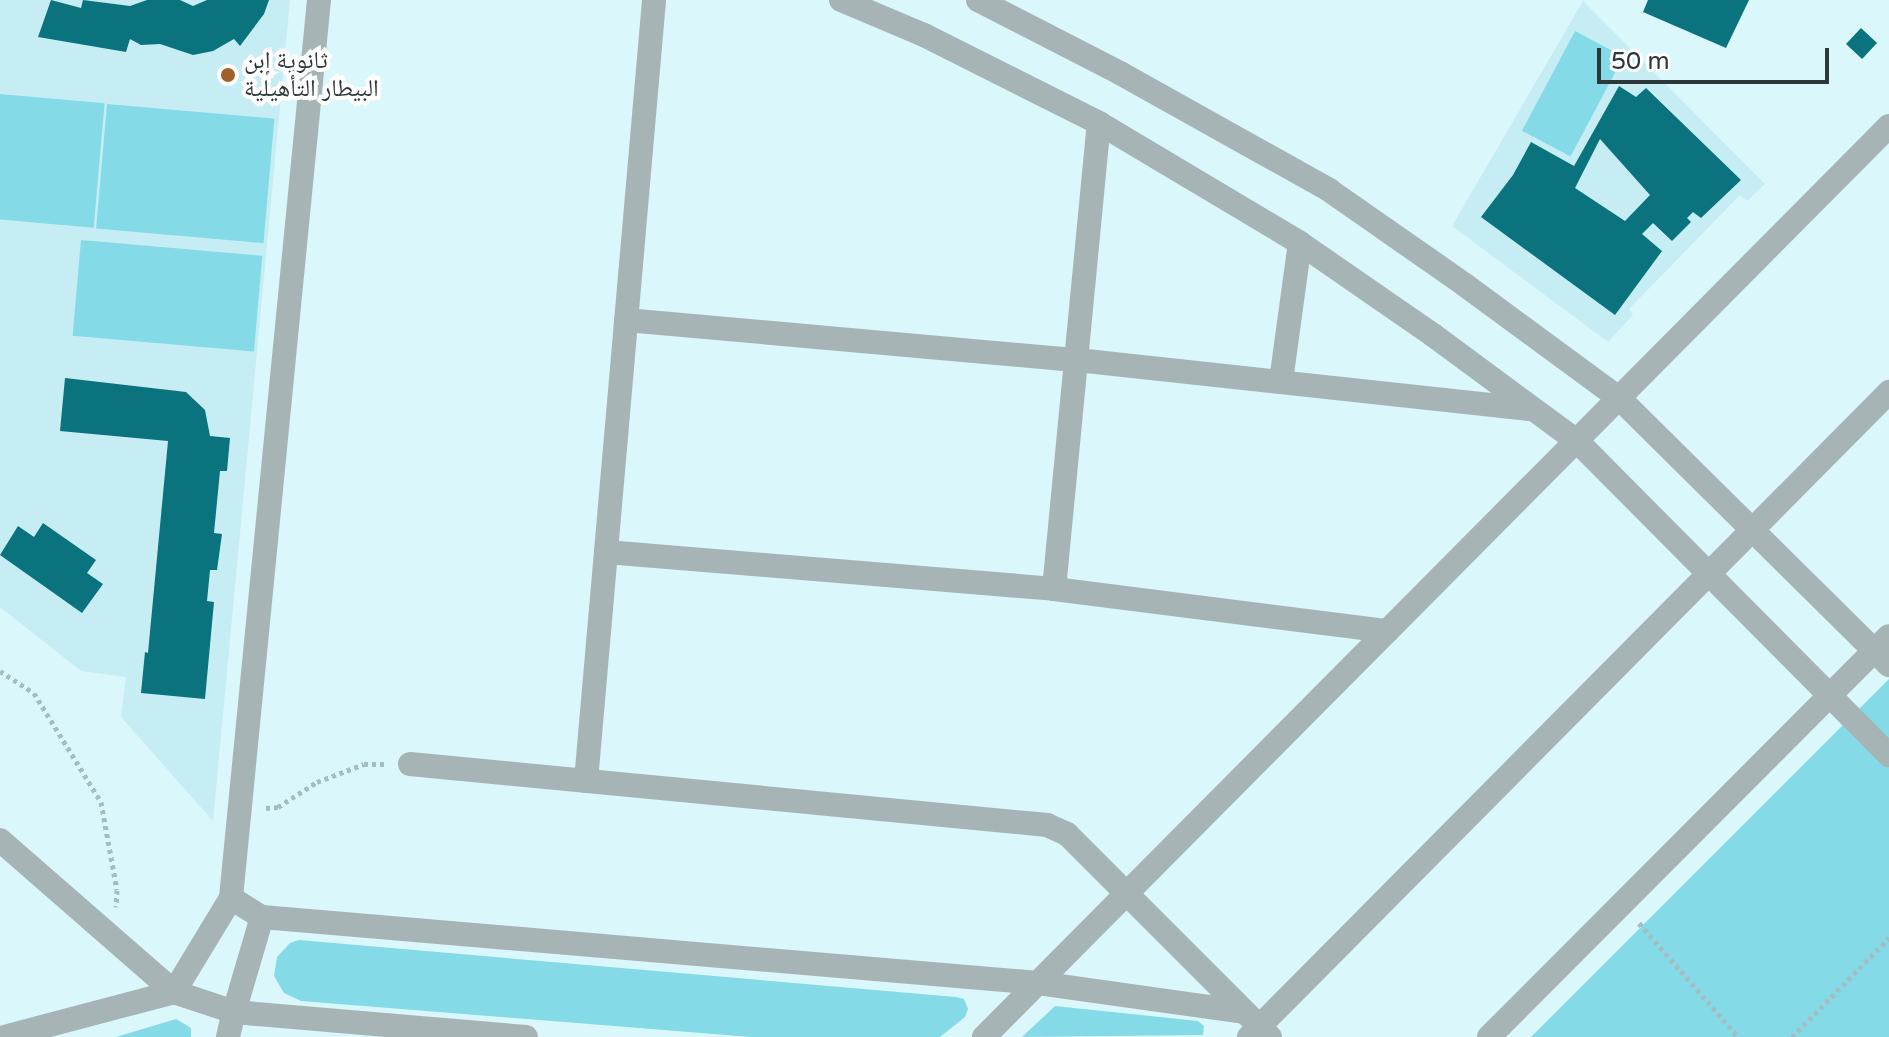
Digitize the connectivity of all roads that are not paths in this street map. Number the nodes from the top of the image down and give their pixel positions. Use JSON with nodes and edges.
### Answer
{"nodes":[{"id":1,"x":319,"y":0,"type":"edge"},
{"id":2,"x":654,"y":0,"type":"edge"},
{"id":3,"x":841,"y":0,"type":"edge"},
{"id":4,"x":978,"y":0,"type":"edge"},
{"id":5,"x":1099,"y":123,"type":"junction"},
{"id":6,"x":1889,"y":126,"type":"edge"},
{"id":7,"x":1300,"y":243,"type":"junction"},
{"id":8,"x":626,"y":320,"type":"junction"},
{"id":9,"x":1077,"y":360,"type":"junction"},
{"id":10,"x":1281,"y":381,"type":"junction"},
{"id":11,"x":1889,"y":392,"type":"edge"},
{"id":12,"x":1619,"y":398,"type":"junction"},
{"id":13,"x":1533,"y":409,"type":"junction"},
{"id":14,"x":1577,"y":441,"type":"junction"},
{"id":15,"x":1751,"y":529,"type":"junction"},
{"id":16,"x":606,"y":552,"type":"junction"},
{"id":17,"x":1709,"y":570,"type":"junction"},
{"id":18,"x":1054,"y":589,"type":"junction"},
{"id":19,"x":1387,"y":631,"type":"junction"},
{"id":20,"x":1884,"y":651,"type":"edge"},
{"id":21,"x":1830,"y":694,"type":"junction"},
{"id":22,"x":1889,"y":755,"type":"edge"},
{"id":23,"x":410,"y":764,"type":"road end"},
{"id":24,"x":586,"y":781,"type":"junction"},
{"id":25,"x":0,"y":840,"type":"edge"},
{"id":26,"x":1126,"y":895,"type":"junction"},
{"id":27,"x":231,"y":898,"type":"junction"},
{"id":28,"x":262,"y":917,"type":"junction"},
{"id":29,"x":1038,"y":983,"type":"junction"},
{"id":30,"x":174,"y":992,"type":"junction"},
{"id":31,"x":234,"y":1012,"type":"junction"},
{"id":32,"x":1256,"y":1028,"type":"edge"},
{"id":33,"x":4,"y":1036,"type":"edge"},
{"id":34,"x":228,"y":1037,"type":"edge"},
{"id":35,"x":526,"y":1037,"type":"edge"},
{"id":36,"x":984,"y":1037,"type":"edge"},
{"id":37,"x":1489,"y":1037,"type":"edge"}],
"edges":[{"from":1,"to":27,"type":"street"},
{"from":2,"to":8,"type":"street"},
{"from":3,"to":5,"type":"street"},
{"from":4,"to":12,"type":"street"},
{"from":5,"to":7,"type":"street"},
{"from":5,"to":9,"type":"street"},
{"from":6,"to":12,"type":"street"},
{"from":7,"to":10,"type":"street"},
{"from":7,"to":13,"type":"street"},
{"from":8,"to":9,"type":"street"},
{"from":8,"to":16,"type":"street"},
{"from":9,"to":10,"type":"street"},
{"from":9,"to":18,"type":"street"},
{"from":10,"to":13,"type":"street"},
{"from":11,"to":15,"type":"street"},
{"from":12,"to":14,"type":"street"},
{"from":12,"to":15,"type":"street"},
{"from":13,"to":14,"type":"street"},
{"from":14,"to":17,"type":"street"},
{"from":14,"to":19,"type":"street"},
{"from":15,"to":17,"type":"street"},
{"from":15,"to":20,"type":"street"},
{"from":16,"to":18,"type":"street"},
{"from":16,"to":24,"type":"street"},
{"from":17,"to":21,"type":"street"},
{"from":17,"to":32,"type":"street"},
{"from":18,"to":19,"type":"street"},
{"from":19,"to":26,"type":"street"},
{"from":20,"to":21,"type":"street"},
{"from":21,"to":22,"type":"street"},
{"from":21,"to":37,"type":"street"},
{"from":23,"to":24,"type":"street"},
{"from":24,"to":26,"type":"street"},
{"from":25,"to":30,"type":"street"},
{"from":26,"to":29,"type":"street"},
{"from":26,"to":32,"type":"street"},
{"from":27,"to":28,"type":"street"},
{"from":27,"to":30,"type":"street"},
{"from":28,"to":29,"type":"street"},
{"from":28,"to":31,"type":"street"},
{"from":29,"to":32,"type":"street"},
{"from":29,"to":36,"type":"street"},
{"from":30,"to":31,"type":"street"},
{"from":30,"to":33,"type":"street"},
{"from":31,"to":34,"type":"street"},
{"from":31,"to":35,"type":"street"}]}
